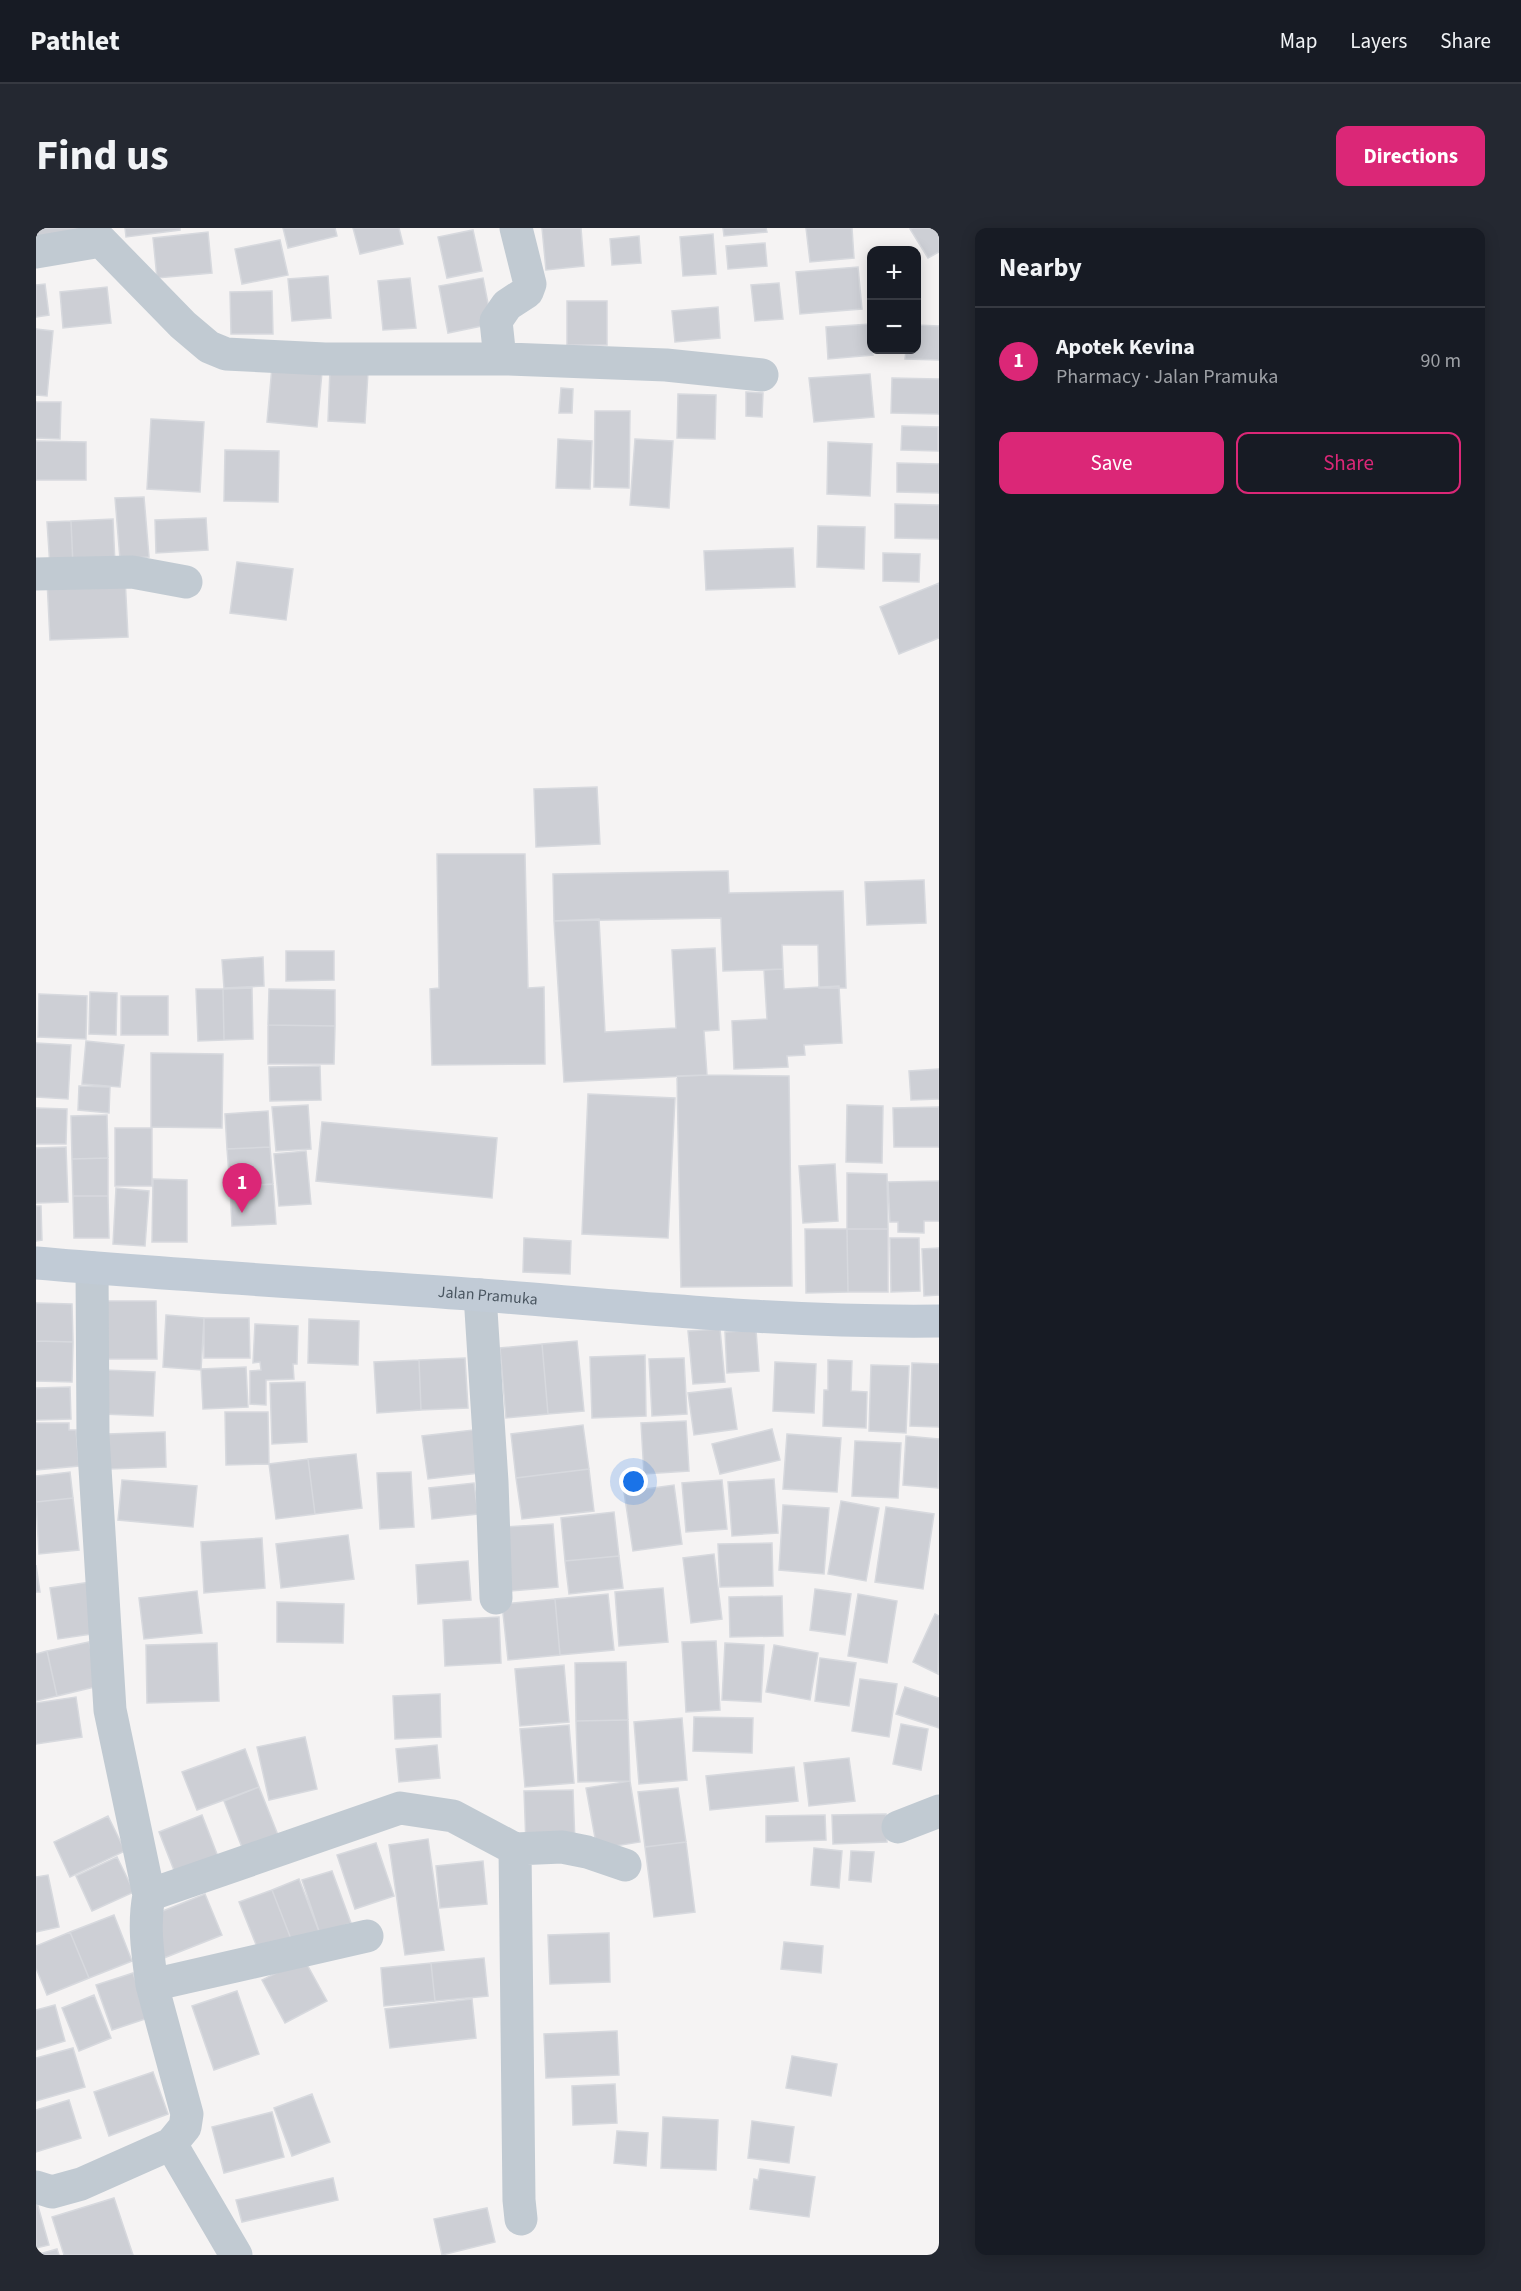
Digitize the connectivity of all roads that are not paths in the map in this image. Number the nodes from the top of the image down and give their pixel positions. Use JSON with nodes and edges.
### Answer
{"nodes":[{"id":1,"x":516,"y":228,"type":"edge"},
{"id":2,"x":101,"y":235,"type":"edge"},
{"id":3,"x":36,"y":252,"type":"edge"},
{"id":4,"x":500,"y":359,"type":"junction"},
{"id":5,"x":762,"y":375,"type":"dead end"},
{"id":6,"x":36,"y":574,"type":"edge"},
{"id":7,"x":186,"y":582,"type":"dead end"},
{"id":8,"x":36,"y":1263,"type":"edge"},
{"id":9,"x":92,"y":1268,"type":"junction"},
{"id":10,"x":480,"y":1295,"type":"junction"},
{"id":11,"x":939,"y":1321,"type":"edge"},
{"id":12,"x":496,"y":1599,"type":"dead end"},
{"id":13,"x":939,"y":1811,"type":"edge"},
{"id":14,"x":898,"y":1827,"type":"dead end"},
{"id":15,"x":515,"y":1849,"type":"junction"},
{"id":16,"x":625,"y":1865,"type":"dead end"},
{"id":17,"x":149,"y":1895,"type":"junction"},
{"id":18,"x":366,"y":1936,"type":"dead end"},
{"id":19,"x":152,"y":1986,"type":"junction"},
{"id":20,"x":171,"y":2144,"type":"junction"},
{"id":21,"x":36,"y":2187,"type":"edge"},
{"id":22,"x":521,"y":2219,"type":"dead end"},
{"id":23,"x":236,"y":2255,"type":"edge"}],
"edges":[{"from":1,"to":4,"type":"street"},
{"from":2,"to":3,"type":"street"},
{"from":2,"to":4,"type":"street"},
{"from":4,"to":5,"type":"street"},
{"from":6,"to":7,"type":"street"},
{"from":8,"to":9,"type":"street","name":"Jalan Pramuka"},
{"from":9,"to":10,"type":"street","name":"Jalan Pramuka"},
{"from":9,"to":17,"type":"street"},
{"from":10,"to":11,"type":"street","name":"Jalan Pramuka"},
{"from":10,"to":12,"type":"street"},
{"from":13,"to":14,"type":"street"},
{"from":15,"to":16,"type":"street"},
{"from":15,"to":17,"type":"street"},
{"from":15,"to":22,"type":"street"},
{"from":17,"to":19,"type":"street"},
{"from":18,"to":19,"type":"street"},
{"from":19,"to":20,"type":"street"},
{"from":20,"to":21,"type":"street"},
{"from":20,"to":23,"type":"street"}]}
